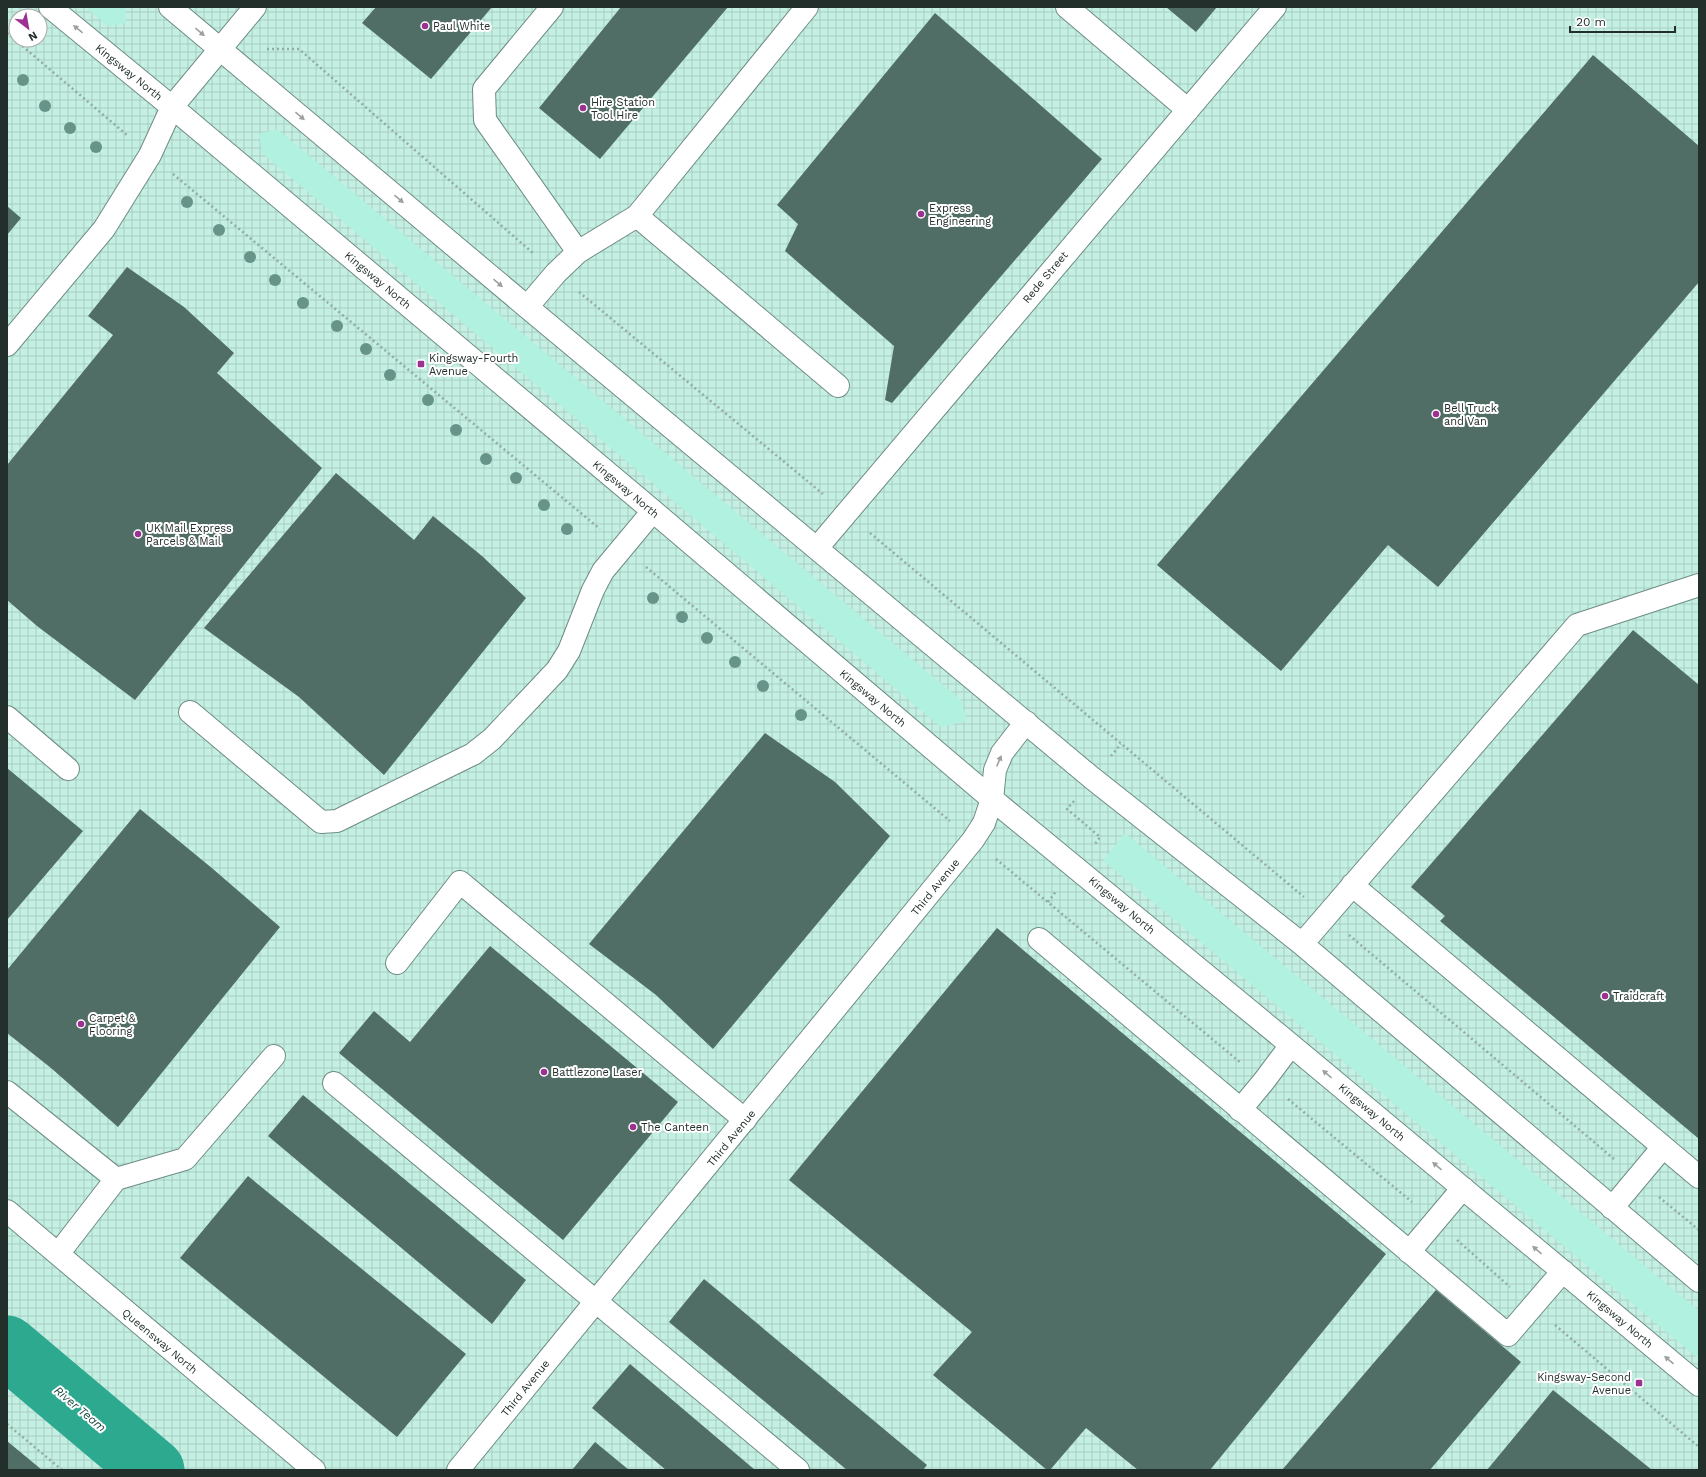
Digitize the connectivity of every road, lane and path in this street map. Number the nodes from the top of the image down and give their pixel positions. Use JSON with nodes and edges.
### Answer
{"nodes":[{"id":1,"x":50,"y":7,"type":"edge"},
{"id":2,"x":170,"y":7,"type":"edge"},
{"id":3,"x":255,"y":7,"type":"edge"},
{"id":4,"x":552,"y":7,"type":"edge"},
{"id":5,"x":806,"y":7,"type":"edge"},
{"id":6,"x":1067,"y":7,"type":"edge"},
{"id":7,"x":1275,"y":7,"type":"edge"},
{"id":8,"x":7,"y":33,"type":"edge"},
{"id":9,"x":220,"y":49,"type":"junction"},
{"id":10,"x":172,"y":108,"type":"junction"},
{"id":11,"x":1188,"y":110,"type":"junction"},
{"id":12,"x":150,"y":155,"type":"junction"},
{"id":13,"x":637,"y":216,"type":"junction"},
{"id":14,"x":578,"y":252,"type":"junction"},
{"id":15,"x":527,"y":307,"type":"junction"},
{"id":16,"x":7,"y":345,"type":"edge"},
{"id":17,"x":838,"y":386,"type":"dead end"},
{"id":18,"x":653,"y":511,"type":"junction"},
{"id":19,"x":846,"y":513,"type":"junction"},
{"id":20,"x":622,"y":548,"type":"junction"},
{"id":21,"x":817,"y":548,"type":"junction"},
{"id":22,"x":1699,"y":585,"type":"edge"},
{"id":23,"x":190,"y":712,"type":"dead end"},
{"id":24,"x":7,"y":717,"type":"edge"},
{"id":25,"x":1026,"y":722,"type":"junction"},
{"id":26,"x":1121,"y":744,"type":"junction"},
{"id":27,"x":68,"y":769,"type":"dead end"},
{"id":28,"x":1092,"y":778,"type":"junction"},
{"id":29,"x":992,"y":799,"type":"junction"},
{"id":30,"x":973,"y":840,"type":"junction"},
{"id":31,"x":1076,"y":867,"type":"junction"},
{"id":32,"x":1352,"y":884,"type":"junction"},
{"id":33,"x":1048,"y":902,"type":"junction"},
{"id":34,"x":1326,"y":915,"type":"junction"},
{"id":35,"x":1039,"y":939,"type":"dead end"},
{"id":36,"x":1302,"y":944,"type":"junction"},
{"id":37,"x":397,"y":962,"type":"dead end"},
{"id":38,"x":1291,"y":1045,"type":"junction"},
{"id":39,"x":274,"y":1056,"type":"dead end"},
{"id":40,"x":1264,"y":1081,"type":"junction"},
{"id":41,"x":334,"y":1083,"type":"dead end"},
{"id":42,"x":7,"y":1092,"type":"edge"},
{"id":43,"x":1240,"y":1110,"type":"junction"},
{"id":44,"x":746,"y":1120,"type":"junction"},
{"id":45,"x":1663,"y":1147,"type":"junction"},
{"id":46,"x":1699,"y":1176,"type":"edge"},
{"id":47,"x":116,"y":1178,"type":"junction"},
{"id":48,"x":1638,"y":1179,"type":"junction"},
{"id":49,"x":1464,"y":1188,"type":"junction"},
{"id":50,"x":1612,"y":1208,"type":"junction"},
{"id":51,"x":7,"y":1211,"type":"edge"},
{"id":52,"x":1435,"y":1222,"type":"junction"},
{"id":53,"x":1699,"y":1230,"type":"edge"},
{"id":54,"x":1409,"y":1252,"type":"junction"},
{"id":55,"x":58,"y":1254,"type":"junction"},
{"id":56,"x":1563,"y":1271,"type":"junction"},
{"id":57,"x":1699,"y":1281,"type":"edge"},
{"id":58,"x":596,"y":1302,"type":"junction"},
{"id":59,"x":1533,"y":1307,"type":"junction"},
{"id":60,"x":1699,"y":1385,"type":"edge"},
{"id":61,"x":7,"y":1424,"type":"edge"},
{"id":62,"x":1699,"y":1448,"type":"edge"},
{"id":63,"x":62,"y":1470,"type":"edge"},
{"id":64,"x":314,"y":1470,"type":"edge"},
{"id":65,"x":458,"y":1470,"type":"edge"},
{"id":66,"x":798,"y":1470,"type":"edge"}],
"edges":[{"from":10,"to":1,"type":"street","name":"Kingsway North","one_way":true},
{"from":2,"to":9,"type":"street","one_way":true},
{"from":3,"to":9,"type":"street"},
{"from":4,"to":14,"type":"street"},
{"from":5,"to":13,"type":"street"},
{"from":6,"to":11,"type":"street"},
{"from":7,"to":11,"type":"street","name":"Rede Street"},
{"from":8,"to":12,"type":"path"},
{"from":9,"to":10,"type":"street"},
{"from":9,"to":15,"type":"street","one_way":true},
{"from":10,"to":12,"type":"street"},
{"from":10,"to":18,"type":"street","name":"Kingsway North"},
{"from":11,"to":19,"type":"street","name":"Rede Street"},
{"from":12,"to":16,"type":"street"},
{"from":12,"to":20,"type":"path"},
{"from":13,"to":14,"type":"street"},
{"from":13,"to":17,"type":"street"},
{"from":14,"to":15,"type":"street"},
{"from":15,"to":21,"type":"street"},
{"from":18,"to":20,"type":"street"},
{"from":18,"to":29,"type":"street","name":"Kingsway North"},
{"from":19,"to":21,"type":"street","name":"Rede Street"},
{"from":19,"to":26,"type":"path"},
{"from":20,"to":23,"type":"street"},
{"from":20,"to":30,"type":"path"},
{"from":21,"to":25,"type":"street"},
{"from":22,"to":32,"type":"street"},
{"from":24,"to":27,"type":"street"},
{"from":25,"to":28,"type":"street"},
{"from":29,"to":25,"type":"street","name":"Third Avenue","one_way":true},
{"from":26,"to":28,"type":"path"},
{"from":26,"to":34,"type":"path"},
{"from":28,"to":31,"type":"path"},
{"from":28,"to":36,"type":"street"},
{"from":29,"to":30,"type":"street","name":"Third Avenue"},
{"from":29,"to":31,"type":"street","name":"Kingsway North"},
{"from":30,"to":33,"type":"path"},
{"from":30,"to":44,"type":"street","name":"Third Avenue"},
{"from":31,"to":33,"type":"path"},
{"from":31,"to":38,"type":"street","name":"Kingsway North"},
{"from":32,"to":34,"type":"street"},
{"from":32,"to":45,"type":"street"},
{"from":33,"to":40,"type":"path"},
{"from":34,"to":36,"type":"street"},
{"from":34,"to":48,"type":"path"},
{"from":35,"to":43,"type":"street"},
{"from":36,"to":50,"type":"street"},
{"from":37,"to":44,"type":"street"},
{"from":38,"to":40,"type":"street"},
{"from":49,"to":38,"type":"street","name":"Kingsway North","one_way":true},
{"from":39,"to":47,"type":"street"},
{"from":40,"to":43,"type":"street"},
{"from":40,"to":52,"type":"path"},
{"from":41,"to":58,"type":"street"},
{"from":42,"to":47,"type":"street"},
{"from":43,"to":54,"type":"street"},
{"from":44,"to":58,"type":"street","name":"Third Avenue"},
{"from":45,"to":46,"type":"street"},
{"from":45,"to":48,"type":"street"},
{"from":47,"to":55,"type":"street"},
{"from":48,"to":50,"type":"street"},
{"from":48,"to":53,"type":"path"},
{"from":49,"to":52,"type":"street"},
{"from":56,"to":49,"type":"street","name":"Kingsway North","one_way":true},
{"from":50,"to":57,"type":"street"},
{"from":51,"to":55,"type":"street","name":"Queensway North"},
{"from":52,"to":54,"type":"street"},
{"from":52,"to":59,"type":"path"},
{"from":54,"to":59,"type":"street"},
{"from":55,"to":64,"type":"street","name":"Queensway North"},
{"from":56,"to":59,"type":"street"},
{"from":60,"to":56,"type":"street","name":"Kingsway North","one_way":true},
{"from":58,"to":65,"type":"street","name":"Third Avenue"},
{"from":58,"to":66,"type":"street"},
{"from":59,"to":62,"type":"path"},
{"from":61,"to":63,"type":"path"}]}
